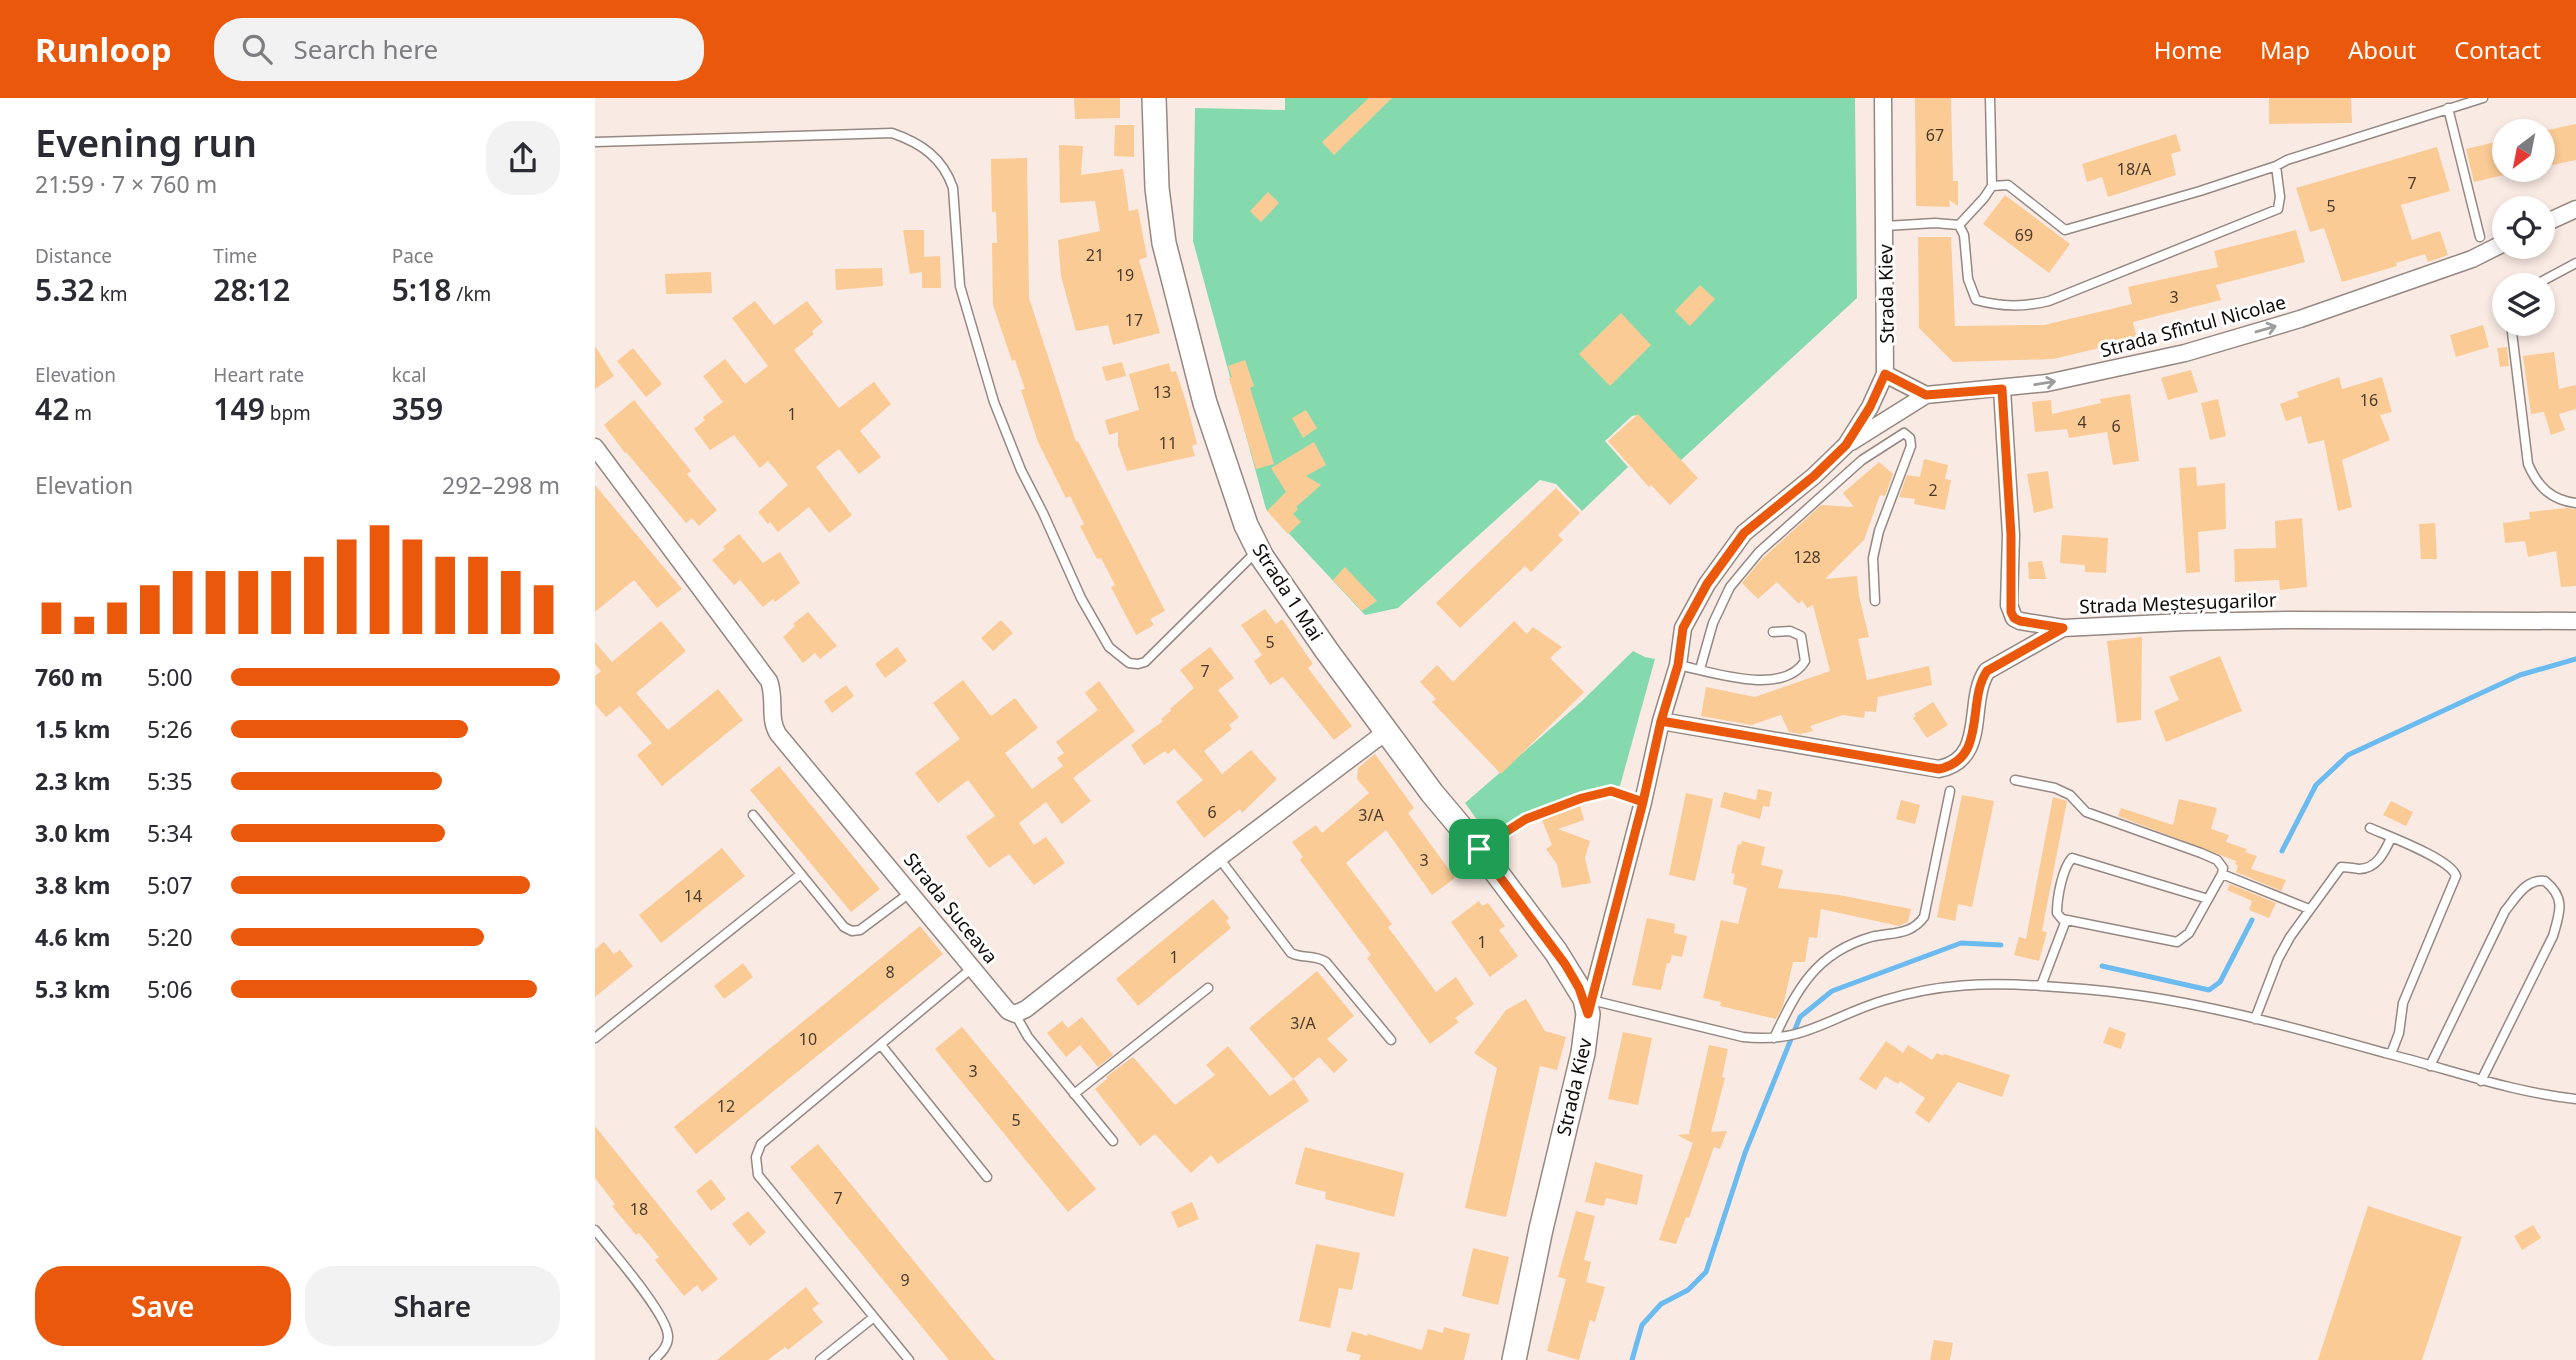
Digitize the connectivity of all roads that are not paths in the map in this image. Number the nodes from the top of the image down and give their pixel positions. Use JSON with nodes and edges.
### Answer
{"nodes":[{"id":1,"x":1154,"y":98,"type":"edge"},
{"id":2,"x":1883,"y":98,"type":"edge"},
{"id":3,"x":1990,"y":98,"type":"edge"},
{"id":4,"x":2483,"y":98,"type":"edge"},
{"id":5,"x":2448,"y":108,"type":"junction"},
{"id":6,"x":595,"y":142,"type":"edge"},
{"id":7,"x":2276,"y":166,"type":"junction"},
{"id":8,"x":1991,"y":186,"type":"junction"},
{"id":9,"x":2576,"y":209,"type":"edge"},
{"id":10,"x":2555,"y":219,"type":"edge"},
{"id":11,"x":1959,"y":225,"type":"junction"},
{"id":12,"x":1885,"y":226,"type":"junction"},
{"id":13,"x":2480,"y":237,"type":"dead end"},
{"id":14,"x":2492,"y":249,"type":"edge"},
{"id":15,"x":2576,"y":263,"type":"edge"},
{"id":16,"x":2555,"y":274,"type":"edge"},
{"id":17,"x":2512,"y":336,"type":"edge"},
{"id":18,"x":1885,"y":374,"type":"junction"},
{"id":19,"x":2002,"y":389,"type":"junction"},
{"id":20,"x":1926,"y":395,"type":"junction"},
{"id":21,"x":1846,"y":445,"type":"junction"},
{"id":22,"x":595,"y":447,"type":"edge"},
{"id":23,"x":2576,"y":503,"type":"edge"},
{"id":24,"x":1258,"y":550,"type":"junction"},
{"id":25,"x":1875,"y":601,"type":"dead end"},
{"id":26,"x":2576,"y":621,"type":"edge"},
{"id":27,"x":2063,"y":628,"type":"junction"},
{"id":28,"x":1773,"y":632,"type":"dead end"},
{"id":29,"x":1678,"y":665,"type":"junction"},
{"id":30,"x":1700,"y":669,"type":"junction"},
{"id":31,"x":1661,"y":721,"type":"junction"},
{"id":32,"x":1387,"y":732,"type":"junction"},
{"id":33,"x":2015,"y":780,"type":"dead end"},
{"id":34,"x":1949,"y":791,"type":"dead end"},
{"id":35,"x":1643,"y":802,"type":"junction"},
{"id":36,"x":753,"y":816,"type":"dead end"},
{"id":37,"x":2370,"y":828,"type":"dead end"},
{"id":38,"x":2392,"y":838,"type":"junction"},
{"id":39,"x":1479,"y":849,"type":"junction"},
{"id":40,"x":1219,"y":858,"type":"junction"},
{"id":41,"x":801,"y":874,"type":"junction"},
{"id":42,"x":2222,"y":874,"type":"junction"},
{"id":43,"x":911,"y":892,"type":"junction"},
{"id":44,"x":2208,"y":899,"type":"junction"},
{"id":45,"x":2309,"y":909,"type":"junction"},
{"id":46,"x":2066,"y":920,"type":"junction"},
{"id":47,"x":972,"y":968,"type":"junction"},
{"id":48,"x":2042,"y":986,"type":"junction"},
{"id":49,"x":1208,"y":988,"type":"dead end"},
{"id":50,"x":1590,"y":1007,"type":"junction"},
{"id":51,"x":1015,"y":1014,"type":"junction"},
{"id":52,"x":2255,"y":1019,"type":"junction"},
{"id":53,"x":595,"y":1038,"type":"edge"},
{"id":54,"x":1779,"y":1038,"type":"junction"},
{"id":55,"x":1391,"y":1041,"type":"dead end"},
{"id":56,"x":881,"y":1045,"type":"junction"},
{"id":57,"x":2391,"y":1054,"type":"junction"},
{"id":58,"x":2430,"y":1066,"type":"junction"},
{"id":59,"x":2481,"y":1081,"type":"junction"},
{"id":60,"x":1075,"y":1094,"type":"junction"},
{"id":61,"x":2576,"y":1098,"type":"edge"},
{"id":62,"x":1112,"y":1141,"type":"dead end"},
{"id":63,"x":987,"y":1177,"type":"dead end"},
{"id":64,"x":595,"y":1230,"type":"edge"},
{"id":65,"x":874,"y":1317,"type":"junction"},
{"id":66,"x":654,"y":1360,"type":"edge"},
{"id":67,"x":820,"y":1360,"type":"edge"},
{"id":68,"x":909,"y":1360,"type":"edge"},
{"id":69,"x":1514,"y":1360,"type":"edge"}],
"edges":[{"from":1,"to":24,"type":"main road","name":"Strada 1 Mai"},
{"from":2,"to":12,"type":"street","name":"Strada Kiev"},
{"from":3,"to":8,"type":"lane"},
{"from":4,"to":5,"type":"lane"},
{"from":5,"to":7,"type":"lane"},
{"from":5,"to":13,"type":"lane"},
{"from":6,"to":24,"type":"lane"},
{"from":7,"to":8,"type":"lane"},
{"from":7,"to":11,"type":"lane"},
{"from":8,"to":11,"type":"lane"},
{"from":9,"to":10,"type":"street"},
{"from":11,"to":12,"type":"lane"},
{"from":12,"to":18,"type":"street","name":"Strada Kiev"},
{"from":19,"to":14,"type":"street","name":"Strada Sfîntul Nicolae","one_way":true},
{"from":15,"to":16,"type":"lane"},
{"from":17,"to":23,"type":"lane"},
{"from":18,"to":20,"type":"street"},
{"from":18,"to":21,"type":"street","name":"Strada Kiev"},
{"from":19,"to":20,"type":"street","name":"Strada Sfîntul Nicolae"},
{"from":19,"to":27,"type":"street","name":"Strada Meșteșugarilor"},
{"from":20,"to":21,"type":"street"},
{"from":21,"to":29,"type":"street","name":"Strada Kiev"},
{"from":22,"to":43,"type":"street","name":"Strada Suceava"},
{"from":24,"to":32,"type":"main road","name":"Strada 1 Mai"},
{"from":25,"to":30,"type":"lane"},
{"from":26,"to":27,"type":"street","name":"Strada Meșteșugarilor"},
{"from":27,"to":31,"type":"street"},
{"from":28,"to":30,"type":"lane"},
{"from":29,"to":30,"type":"lane"},
{"from":29,"to":31,"type":"street","name":"Strada Kiev"},
{"from":31,"to":35,"type":"street","name":"Strada Kiev"},
{"from":32,"to":39,"type":"main road","name":"Strada 1 Mai"},
{"from":32,"to":40,"type":"street"},
{"from":33,"to":42,"type":"lane"},
{"from":34,"to":54,"type":"lane"},
{"from":35,"to":39,"type":"lane"},
{"from":35,"to":50,"type":"street","name":"Strada Kiev"},
{"from":36,"to":41,"type":"lane"},
{"from":37,"to":38,"type":"lane"},
{"from":38,"to":45,"type":"lane"},
{"from":38,"to":57,"type":"lane"},
{"from":39,"to":50,"type":"main road","name":"Strada 1 Mai"},
{"from":40,"to":51,"type":"street"},
{"from":40,"to":55,"type":"lane"},
{"from":41,"to":43,"type":"lane"},
{"from":41,"to":53,"type":"lane"},
{"from":42,"to":44,"type":"lane"},
{"from":42,"to":45,"type":"lane"},
{"from":43,"to":47,"type":"street","name":"Strada Suceava"},
{"from":44,"to":46,"type":"lane"},
{"from":44,"to":46,"type":"lane"},
{"from":45,"to":52,"type":"lane"},
{"from":46,"to":48,"type":"lane"},
{"from":47,"to":51,"type":"street","name":"Strada Suceava"},
{"from":47,"to":56,"type":"lane"},
{"from":48,"to":52,"type":"lane"},
{"from":48,"to":54,"type":"lane"},
{"from":49,"to":60,"type":"lane"},
{"from":50,"to":54,"type":"lane"},
{"from":50,"to":69,"type":"main road","name":"Strada Kiev"},
{"from":51,"to":60,"type":"lane"},
{"from":52,"to":57,"type":"lane"},
{"from":56,"to":63,"type":"lane"},
{"from":56,"to":65,"type":"lane"},
{"from":57,"to":58,"type":"lane"},
{"from":58,"to":59,"type":"lane"},
{"from":58,"to":59,"type":"lane"},
{"from":59,"to":61,"type":"lane"},
{"from":60,"to":62,"type":"lane"},
{"from":64,"to":66,"type":"lane"},
{"from":65,"to":67,"type":"lane"},
{"from":65,"to":68,"type":"lane"}]}
